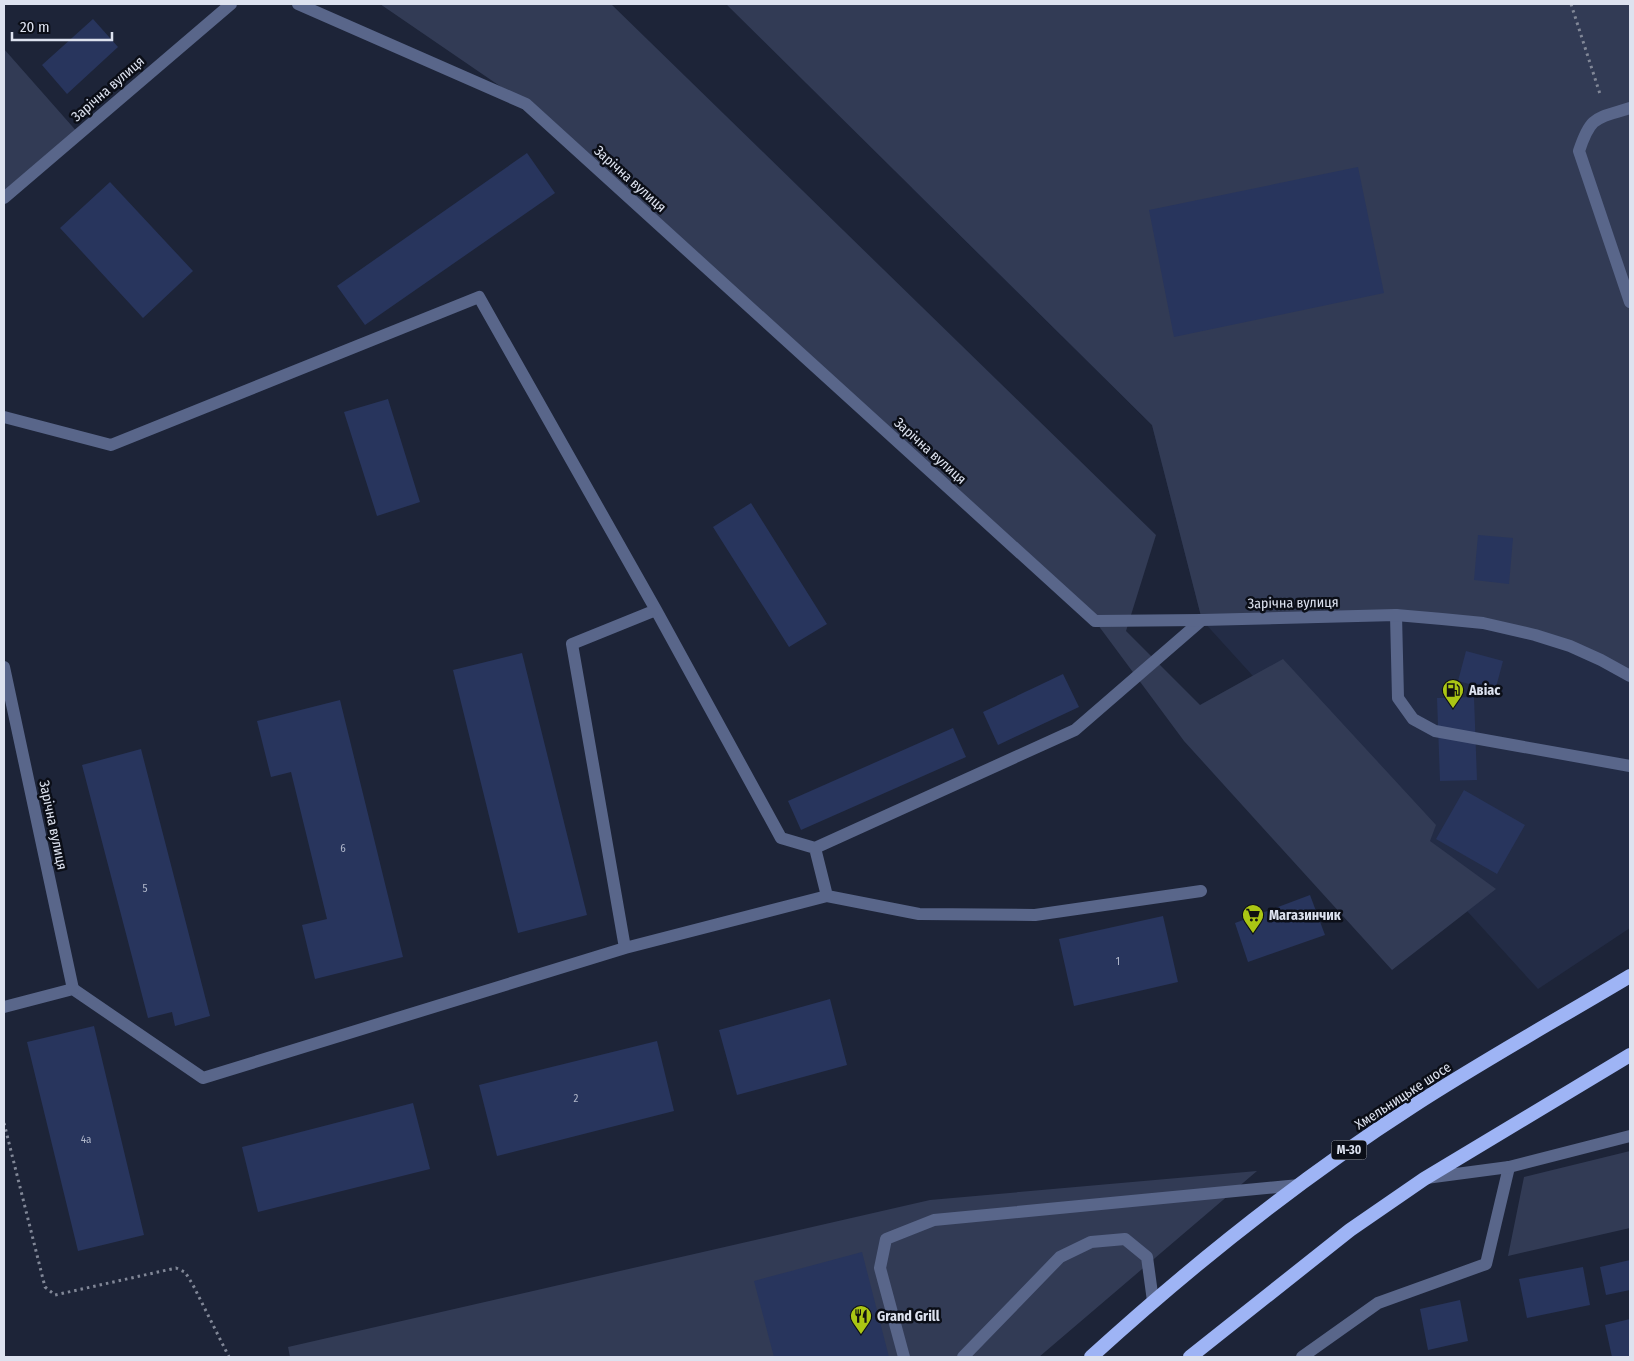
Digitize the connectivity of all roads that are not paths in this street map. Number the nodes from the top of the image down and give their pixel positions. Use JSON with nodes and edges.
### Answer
{"nodes":[{"id":1,"x":231,"y":4,"type":"edge"},
{"id":2,"x":298,"y":4,"type":"edge"},
{"id":3,"x":1630,"y":108,"type":"edge"},
{"id":4,"x":4,"y":198,"type":"edge"},
{"id":5,"x":1630,"y":302,"type":"edge"},
{"id":6,"x":4,"y":417,"type":"edge"},
{"id":7,"x":656,"y":610,"type":"junction"},
{"id":8,"x":1396,"y":615,"type":"junction"},
{"id":9,"x":1202,"y":620,"type":"junction"},
{"id":10,"x":4,"y":667,"type":"edge"},
{"id":11,"x":1630,"y":676,"type":"edge"},
{"id":12,"x":1630,"y":766,"type":"edge"},
{"id":13,"x":815,"y":848,"type":"junction"},
{"id":14,"x":1202,"y":891,"type":"dead end"},
{"id":15,"x":827,"y":896,"type":"junction"},
{"id":16,"x":625,"y":948,"type":"junction"},
{"id":17,"x":1630,"y":976,"type":"edge"},
{"id":18,"x":73,"y":989,"type":"junction"},
{"id":19,"x":4,"y":1007,"type":"edge"},
{"id":20,"x":1630,"y":1055,"type":"edge"},
{"id":21,"x":1630,"y":1136,"type":"edge"},
{"id":22,"x":1510,"y":1167,"type":"junction"},
{"id":23,"x":1424,"y":1178,"type":"junction"},
{"id":24,"x":1299,"y":1184,"type":"junction"},
{"id":25,"x":1153,"y":1301,"type":"junction"},
{"id":26,"x":904,"y":1357,"type":"edge"},
{"id":27,"x":963,"y":1357,"type":"edge"},
{"id":28,"x":1091,"y":1357,"type":"edge"},
{"id":29,"x":1190,"y":1357,"type":"edge"},
{"id":30,"x":1302,"y":1357,"type":"edge"}],
"edges":[{"from":1,"to":4,"type":"street","name":"Зарічна вулиця"},
{"from":2,"to":9,"type":"street","name":"Зарічна вулиця"},
{"from":3,"to":5,"type":"street"},
{"from":6,"to":7,"type":"street"},
{"from":7,"to":13,"type":"street"},
{"from":7,"to":16,"type":"street"},
{"from":8,"to":9,"type":"street","name":"Зарічна вулиця"},
{"from":8,"to":11,"type":"street","name":"Зарічна вулиця"},
{"from":8,"to":12,"type":"street"},
{"from":9,"to":13,"type":"street"},
{"from":10,"to":18,"type":"street","name":"Зарічна вулиця"},
{"from":13,"to":15,"type":"street"},
{"from":14,"to":15,"type":"street"},
{"from":15,"to":16,"type":"street"},
{"from":16,"to":18,"type":"street"},
{"from":17,"to":24,"type":"highway","name":"Хмельницьке шосе","number":"М-30"},
{"from":18,"to":19,"type":"street"},
{"from":20,"to":23,"type":"highway"},
{"from":21,"to":22,"type":"street"},
{"from":22,"to":23,"type":"street"},
{"from":22,"to":30,"type":"street"},
{"from":23,"to":29,"type":"highway"},
{"from":24,"to":25,"type":"highway","name":"Хмельницьке шосе","number":"М-30"},
{"from":24,"to":26,"type":"street"},
{"from":25,"to":27,"type":"street"},
{"from":25,"to":28,"type":"highway","name":"Хмельницьке шосе","number":"М-30"}]}
